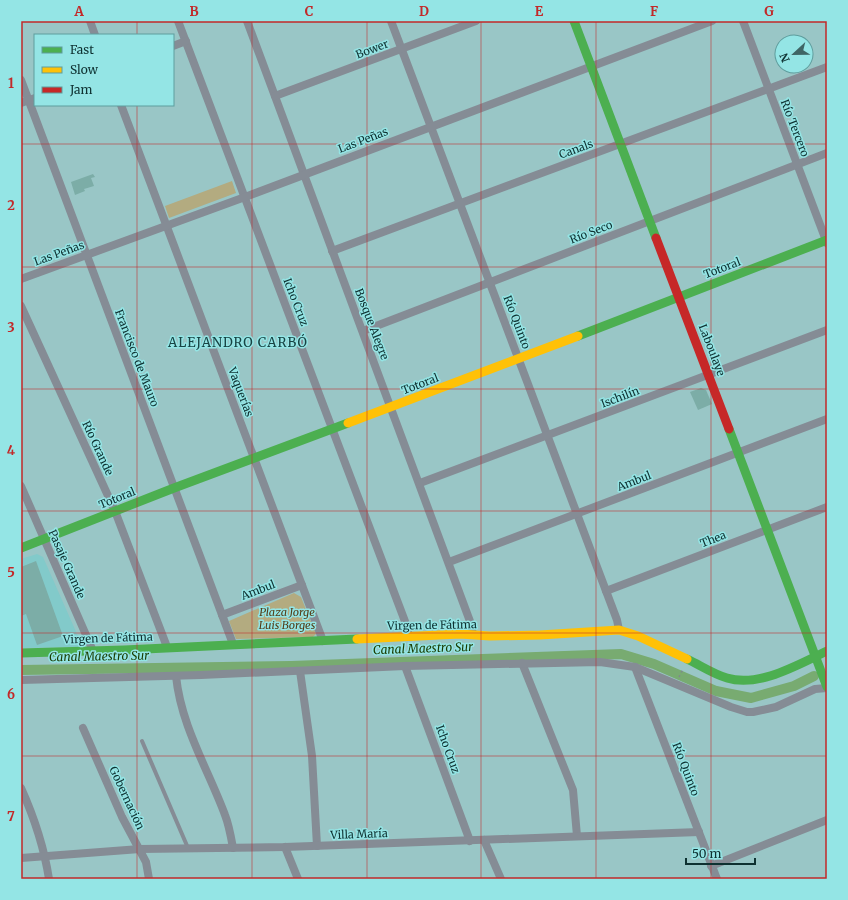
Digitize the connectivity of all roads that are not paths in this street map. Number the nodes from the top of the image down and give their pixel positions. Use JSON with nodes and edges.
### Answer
{"nodes":[{"id":1,"x":90,"y":21,"type":"edge"},
{"id":2,"x":178,"y":21,"type":"edge"},
{"id":3,"x":247,"y":21,"type":"edge"},
{"id":4,"x":392,"y":21,"type":"edge"},
{"id":5,"x":476,"y":21,"type":"edge"},
{"id":6,"x":574,"y":21,"type":"edge"},
{"id":7,"x":712,"y":21,"type":"edge"},
{"id":8,"x":743,"y":21,"type":"edge"},
{"id":9,"x":95,"y":34,"type":"edge"},
{"id":10,"x":186,"y":41,"type":"junction"},
{"id":11,"x":174,"y":46,"type":"edge"},
{"id":12,"x":402,"y":49,"type":"junction"},
{"id":13,"x":592,"y":66,"type":"junction"},
{"id":14,"x":827,"y":67,"type":"edge"},
{"id":15,"x":21,"y":80,"type":"edge"},
{"id":16,"x":769,"y":89,"type":"junction"},
{"id":17,"x":275,"y":96,"type":"junction"},
{"id":18,"x":28,"y":100,"type":"edge"},
{"id":19,"x":121,"y":106,"type":"edge"},
{"id":20,"x":431,"y":126,"type":"junction"},
{"id":21,"x":622,"y":144,"type":"junction"},
{"id":22,"x":827,"y":154,"type":"edge"},
{"id":23,"x":798,"y":165,"type":"junction"},
{"id":24,"x":304,"y":174,"type":"junction"},
{"id":25,"x":245,"y":197,"type":"junction"},
{"id":26,"x":460,"y":204,"type":"junction"},
{"id":27,"x":650,"y":221,"type":"junction"},
{"id":28,"x":166,"y":225,"type":"junction"},
{"id":29,"x":827,"y":241,"type":"edge"},
{"id":30,"x":332,"y":251,"type":"junction"},
{"id":31,"x":86,"y":255,"type":"junction"},
{"id":32,"x":21,"y":279,"type":"edge"},
{"id":33,"x":490,"y":282,"type":"junction"},
{"id":34,"x":679,"y":297,"type":"junction"},
{"id":35,"x":21,"y":306,"type":"edge"},
{"id":36,"x":827,"y":330,"type":"edge"},
{"id":37,"x":363,"y":331,"type":"junction"},
{"id":38,"x":519,"y":359,"type":"junction"},
{"id":39,"x":708,"y":375,"type":"junction"},
{"id":40,"x":392,"y":407,"type":"junction"},
{"id":41,"x":827,"y":420,"type":"edge"},
{"id":42,"x":333,"y":429,"type":"junction"},
{"id":43,"x":548,"y":435,"type":"junction"},
{"id":44,"x":738,"y":453,"type":"junction"},
{"id":45,"x":254,"y":458,"type":"junction"},
{"id":46,"x":420,"y":483,"type":"junction"},
{"id":47,"x":21,"y":486,"type":"edge"},
{"id":48,"x":174,"y":488,"type":"junction"},
{"id":49,"x":827,"y":507,"type":"edge"},
{"id":50,"x":115,"y":511,"type":"junction"},
{"id":51,"x":578,"y":515,"type":"junction"},
{"id":52,"x":767,"y":530,"type":"junction"},
{"id":53,"x":45,"y":539,"type":"junction"},
{"id":54,"x":21,"y":548,"type":"edge"},
{"id":55,"x":449,"y":562,"type":"junction"},
{"id":56,"x":302,"y":585,"type":"junction"},
{"id":57,"x":606,"y":591,"type":"junction"},
{"id":58,"x":222,"y":615,"type":"junction"},
{"id":59,"x":619,"y":630,"type":"junction"},
{"id":60,"x":473,"y":635,"type":"junction"},
{"id":61,"x":409,"y":637,"type":"junction"},
{"id":62,"x":323,"y":641,"type":"junction"},
{"id":63,"x":233,"y":644,"type":"junction"},
{"id":64,"x":168,"y":647,"type":"junction"},
{"id":65,"x":93,"y":651,"type":"junction"},
{"id":66,"x":827,"y":651,"type":"edge"},
{"id":67,"x":21,"y":653,"type":"edge"},
{"id":68,"x":816,"y":656,"type":"junction"},
{"id":69,"x":522,"y":663,"type":"junction"},
{"id":70,"x":405,"y":666,"type":"junction"},
{"id":71,"x":635,"y":667,"type":"junction"},
{"id":72,"x":300,"y":671,"type":"junction"},
{"id":73,"x":176,"y":676,"type":"junction"},
{"id":74,"x":21,"y":680,"type":"edge"},
{"id":75,"x":827,"y":688,"type":"edge"},
{"id":76,"x":83,"y":728,"type":"dead end"},
{"id":77,"x":142,"y":741,"type":"dead end"},
{"id":78,"x":21,"y":788,"type":"edge"},
{"id":79,"x":827,"y":820,"type":"edge"},
{"id":80,"x":698,"y":832,"type":"junction"},
{"id":81,"x":578,"y":836,"type":"junction"},
{"id":82,"x":484,"y":840,"type":"junction"},
{"id":83,"x":470,"y":841,"type":"junction"},
{"id":84,"x":317,"y":846,"type":"junction"},
{"id":85,"x":285,"y":847,"type":"junction"},
{"id":86,"x":188,"y":848,"type":"junction"},
{"id":87,"x":233,"y":848,"type":"junction"},
{"id":88,"x":140,"y":849,"type":"junction"},
{"id":89,"x":45,"y":856,"type":"junction"},
{"id":90,"x":21,"y":858,"type":"edge"},
{"id":91,"x":712,"y":866,"type":"junction"},
{"id":92,"x":49,"y":879,"type":"edge"},
{"id":93,"x":149,"y":879,"type":"edge"},
{"id":94,"x":298,"y":879,"type":"edge"},
{"id":95,"x":501,"y":879,"type":"edge"},
{"id":96,"x":717,"y":879,"type":"edge"}],
"edges":[{"from":1,"to":9,"type":"street"},
{"from":2,"to":10,"type":"street","name":"Icho Cruz"},
{"from":3,"to":17,"type":"street","name":"Bosque Alegre"},
{"from":4,"to":12,"type":"street","name":"Río Quinto"},
{"from":5,"to":12,"type":"street","name":"Bower"},
{"from":6,"to":13,"type":"street","name":"Laboulaye"},
{"from":7,"to":13,"type":"street","name":"Las Peñas"},
{"from":8,"to":16,"type":"street","name":"Río Tercero"},
{"from":10,"to":11,"type":"street"},
{"from":10,"to":25,"type":"street","name":"Icho Cruz"},
{"from":12,"to":17,"type":"street","name":"Bower"},
{"from":12,"to":20,"type":"street","name":"Río Quinto"},
{"from":13,"to":20,"type":"street","name":"Las Peñas"},
{"from":13,"to":21,"type":"street","name":"Laboulaye"},
{"from":14,"to":16,"type":"street","name":"Canals"},
{"from":15,"to":18,"type":"street","name":"Francisco de Mauro"},
{"from":16,"to":21,"type":"street","name":"Canals"},
{"from":16,"to":23,"type":"street","name":"Río Tercero"},
{"from":17,"to":24,"type":"street","name":"Bosque Alegre"},
{"from":18,"to":31,"type":"street","name":"Francisco de Mauro"},
{"from":19,"to":28,"type":"street","name":"Vaquerías"},
{"from":20,"to":24,"type":"street","name":"Las Peñas"},
{"from":20,"to":26,"type":"street","name":"Río Quinto"},
{"from":21,"to":26,"type":"street","name":"Canals"},
{"from":21,"to":27,"type":"street","name":"Laboulaye"},
{"from":22,"to":23,"type":"street","name":"Río Seco"},
{"from":23,"to":27,"type":"street","name":"Río Seco"},
{"from":23,"to":29,"type":"street","name":"Río Tercero"},
{"from":24,"to":25,"type":"street","name":"Las Peñas"},
{"from":24,"to":30,"type":"street","name":"Bosque Alegre"},
{"from":25,"to":28,"type":"street","name":"Las Peñas"},
{"from":25,"to":42,"type":"street","name":"Icho Cruz"},
{"from":26,"to":30,"type":"street","name":"Canals"},
{"from":26,"to":33,"type":"street","name":"Río Quinto"},
{"from":27,"to":33,"type":"street","name":"Río Seco"},
{"from":27,"to":34,"type":"street","name":"Laboulaye"},
{"from":28,"to":31,"type":"street","name":"Las Peñas"},
{"from":28,"to":45,"type":"street","name":"Vaquerías"},
{"from":29,"to":34,"type":"street","name":"Totoral"},
{"from":30,"to":37,"type":"street","name":"Bosque Alegre"},
{"from":31,"to":32,"type":"street","name":"Las Peñas"},
{"from":31,"to":48,"type":"street","name":"Francisco de Mauro"},
{"from":33,"to":37,"type":"street","name":"Río Seco"},
{"from":33,"to":38,"type":"street","name":"Río Quinto"},
{"from":34,"to":38,"type":"street","name":"Totoral"},
{"from":34,"to":39,"type":"street","name":"Laboulaye"},
{"from":35,"to":50,"type":"street","name":"Río Grande"},
{"from":36,"to":39,"type":"street","name":"Ischilín"},
{"from":37,"to":40,"type":"street","name":"Bosque Alegre"},
{"from":38,"to":40,"type":"street","name":"Totoral"},
{"from":38,"to":43,"type":"street","name":"Río Quinto"},
{"from":39,"to":43,"type":"street","name":"Ischilín"},
{"from":39,"to":44,"type":"street","name":"Laboulaye"},
{"from":40,"to":42,"type":"street","name":"Totoral"},
{"from":40,"to":46,"type":"street","name":"Bosque Alegre"},
{"from":41,"to":44,"type":"street","name":"Ambul"},
{"from":42,"to":45,"type":"street","name":"Totoral"},
{"from":42,"to":61,"type":"street","name":"Icho Cruz"},
{"from":43,"to":46,"type":"street","name":"Ischilín"},
{"from":43,"to":51,"type":"street","name":"Río Quinto"},
{"from":44,"to":51,"type":"street","name":"Ambul"},
{"from":44,"to":52,"type":"street","name":"Laboulaye"},
{"from":45,"to":48,"type":"street","name":"Totoral"},
{"from":45,"to":56,"type":"street","name":"Vaquerías"},
{"from":46,"to":55,"type":"street","name":"Bosque Alegre"},
{"from":47,"to":53,"type":"street","name":"Pasaje Grande"},
{"from":48,"to":50,"type":"street","name":"Totoral"},
{"from":48,"to":58,"type":"street","name":"Francisco de Mauro"},
{"from":49,"to":52,"type":"street","name":"Thea"},
{"from":50,"to":53,"type":"street","name":"Totoral"},
{"from":50,"to":64,"type":"street","name":"Río Grande"},
{"from":51,"to":55,"type":"street","name":"Ambul"},
{"from":51,"to":57,"type":"street","name":"Río Quinto"},
{"from":52,"to":57,"type":"street","name":"Thea"},
{"from":52,"to":68,"type":"street","name":"Laboulaye"},
{"from":53,"to":54,"type":"street","name":"Totoral"},
{"from":53,"to":65,"type":"street","name":"Pasaje Grande"},
{"from":55,"to":60,"type":"street","name":"Bosque Alegre"},
{"from":56,"to":58,"type":"street","name":"Ambul"},
{"from":56,"to":62,"type":"street","name":"Vaquerías"},
{"from":57,"to":59,"type":"street","name":"Río Quinto"},
{"from":58,"to":63,"type":"street","name":"Francisco de Mauro"},
{"from":59,"to":60,"type":"street","name":"Virgen de Fátima"},
{"from":59,"to":68,"type":"street","name":"Virgen de Fátima"},
{"from":60,"to":61,"type":"street","name":"Virgen de Fátima"},
{"from":61,"to":62,"type":"street","name":"Virgen de Fátima"},
{"from":62,"to":63,"type":"street","name":"Virgen de Fátima"},
{"from":63,"to":64,"type":"street","name":"Virgen de Fátima"},
{"from":64,"to":65,"type":"street","name":"Virgen de Fátima"},
{"from":65,"to":67,"type":"street","name":"Virgen de Fátima"},
{"from":66,"to":68,"type":"street","name":"Virgen de Fátima"},
{"from":68,"to":75,"type":"street","name":"Laboulaye"},
{"from":69,"to":70,"type":"street"},
{"from":69,"to":71,"type":"street"},
{"from":69,"to":81,"type":"street"},
{"from":70,"to":72,"type":"street"},
{"from":70,"to":83,"type":"street","name":"Icho Cruz"},
{"from":71,"to":75,"type":"street"},
{"from":71,"to":80,"type":"street","name":"Río Quinto"},
{"from":72,"to":73,"type":"street"},
{"from":72,"to":84,"type":"street"},
{"from":73,"to":74,"type":"street"},
{"from":73,"to":87,"type":"street"},
{"from":76,"to":88,"type":"street","name":"Gobernación"},
{"from":77,"to":86,"type":"lane"},
{"from":78,"to":89,"type":"street"},
{"from":79,"to":91,"type":"street"},
{"from":80,"to":81,"type":"street","name":"Villa María"},
{"from":80,"to":91,"type":"street","name":"Río Quinto"},
{"from":81,"to":82,"type":"street","name":"Villa María"},
{"from":82,"to":83,"type":"street","name":"Villa María"},
{"from":82,"to":95,"type":"street"},
{"from":83,"to":84,"type":"street","name":"Villa María"},
{"from":84,"to":85,"type":"street","name":"Villa María"},
{"from":85,"to":87,"type":"street","name":"Villa María"},
{"from":85,"to":94,"type":"street"},
{"from":86,"to":87,"type":"street","name":"Villa María"},
{"from":86,"to":88,"type":"street","name":"Villa María"},
{"from":88,"to":89,"type":"street","name":"Villa María"},
{"from":88,"to":93,"type":"street","name":"Gobernación"},
{"from":89,"to":90,"type":"street","name":"Villa María"},
{"from":89,"to":92,"type":"street"},
{"from":91,"to":96,"type":"street","name":"Río Quinto"}]}
